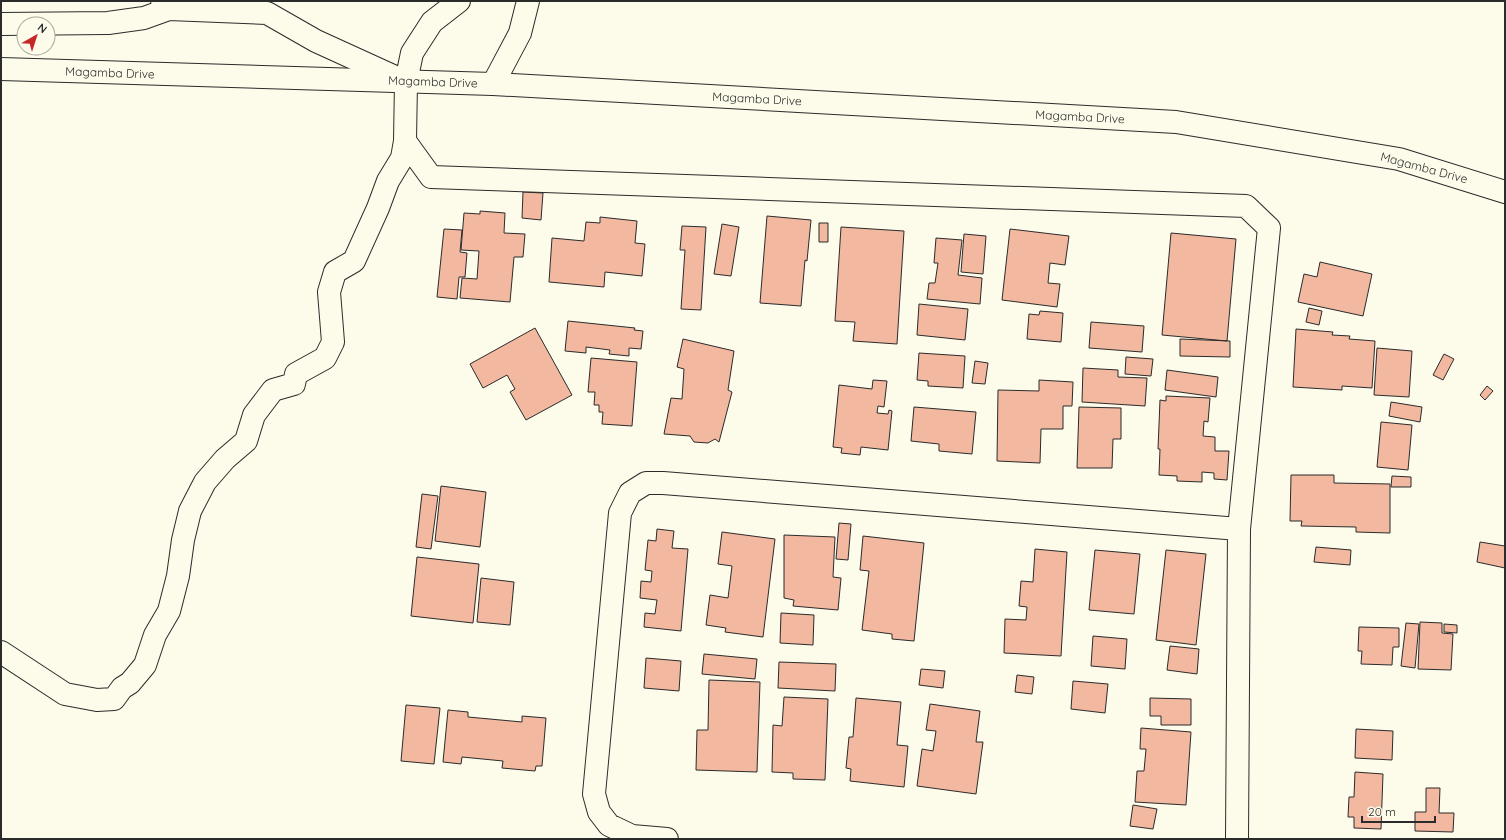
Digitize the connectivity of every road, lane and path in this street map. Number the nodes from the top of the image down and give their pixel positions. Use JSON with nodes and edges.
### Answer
{"nodes":[{"id":1,"x":458,"y":1,"type":"edge"},
{"id":2,"x":528,"y":1,"type":"edge"},
{"id":3,"x":166,"y":5,"type":"edge"},
{"id":4,"x":1,"y":24,"type":"edge"},
{"id":5,"x":1,"y":69,"type":"edge"},
{"id":6,"x":406,"y":82,"type":"junction"},
{"id":7,"x":493,"y":84,"type":"junction"},
{"id":8,"x":405,"y":141,"type":"junction"},
{"id":9,"x":1505,"y":192,"type":"edge"},
{"id":10,"x":1239,"y":529,"type":"junction"},
{"id":11,"x":1,"y":652,"type":"edge"},
{"id":12,"x":667,"y":839,"type":"edge"},
{"id":13,"x":1237,"y":839,"type":"edge"}],
"edges":[{"from":1,"to":6,"type":"street"},
{"from":2,"to":7,"type":"street"},
{"from":3,"to":4,"type":"street"},
{"from":3,"to":6,"type":"street"},
{"from":5,"to":6,"type":"street","name":"Magamba Drive"},
{"from":6,"to":7,"type":"street","name":"Magamba Drive"},
{"from":6,"to":8,"type":"street"},
{"from":7,"to":9,"type":"street","name":"Magamba Drive"},
{"from":8,"to":10,"type":"street"},
{"from":8,"to":11,"type":"street"},
{"from":10,"to":12,"type":"street"},
{"from":10,"to":13,"type":"street"}]}
